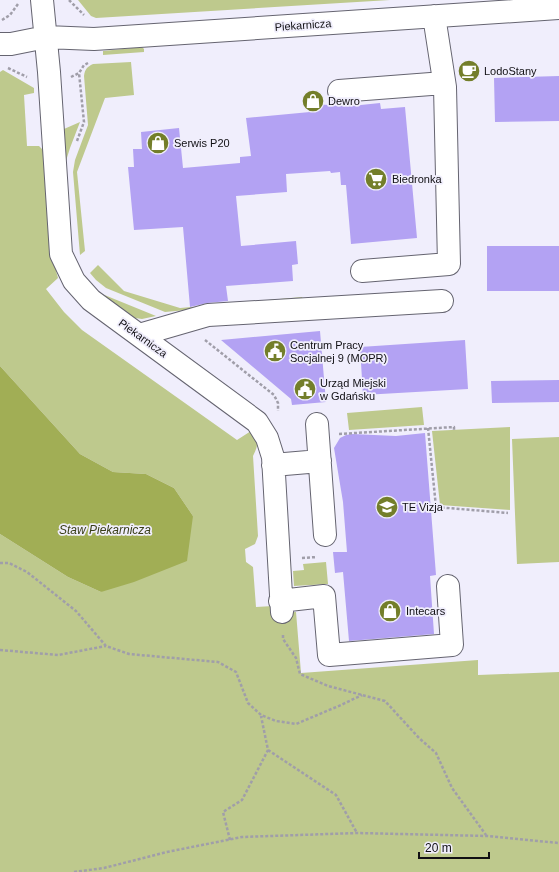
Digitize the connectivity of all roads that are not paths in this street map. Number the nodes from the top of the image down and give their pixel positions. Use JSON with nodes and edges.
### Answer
{"nodes":[{"id":1,"x":42,"y":0,"type":"edge"},
{"id":2,"x":504,"y":6,"type":"edge"},
{"id":3,"x":559,"y":8,"type":"edge"},
{"id":4,"x":434,"y":16,"type":"junction"},
{"id":5,"x":46,"y":37,"type":"junction"},
{"id":6,"x":0,"y":44,"type":"edge"},
{"id":7,"x":444,"y":83,"type":"junction"},
{"id":8,"x":339,"y":91,"type":"dead end"},
{"id":9,"x":362,"y":271,"type":"dead end"},
{"id":10,"x":442,"y":302,"type":"dead end"},
{"id":11,"x":139,"y":335,"type":"junction"},
{"id":12,"x":325,"y":429,"type":"road end"},
{"id":13,"x":320,"y":461,"type":"junction"},
{"id":14,"x":273,"y":465,"type":"junction"},
{"id":15,"x":325,"y":535,"type":"dead end"},
{"id":16,"x":448,"y":586,"type":"dead end"}],
"edges":[{"from":1,"to":5,"type":"street"},
{"from":2,"to":3,"type":"street","name":"Piekarnicza"},
{"from":2,"to":4,"type":"street","name":"Piekarnicza"},
{"from":4,"to":5,"type":"street","name":"Piekarnicza"},
{"from":4,"to":7,"type":"street"},
{"from":5,"to":6,"type":"street","name":"Piekarnicza"},
{"from":5,"to":11,"type":"street","name":"Piekarnicza"},
{"from":7,"to":8,"type":"street"},
{"from":7,"to":9,"type":"street"},
{"from":10,"to":11,"type":"street"},
{"from":11,"to":14,"type":"street","name":"Piekarnicza"},
{"from":12,"to":13,"type":"street"},
{"from":13,"to":14,"type":"street"},
{"from":13,"to":15,"type":"street"},
{"from":14,"to":16,"type":"street","name":"Piekarnicza"}]}
